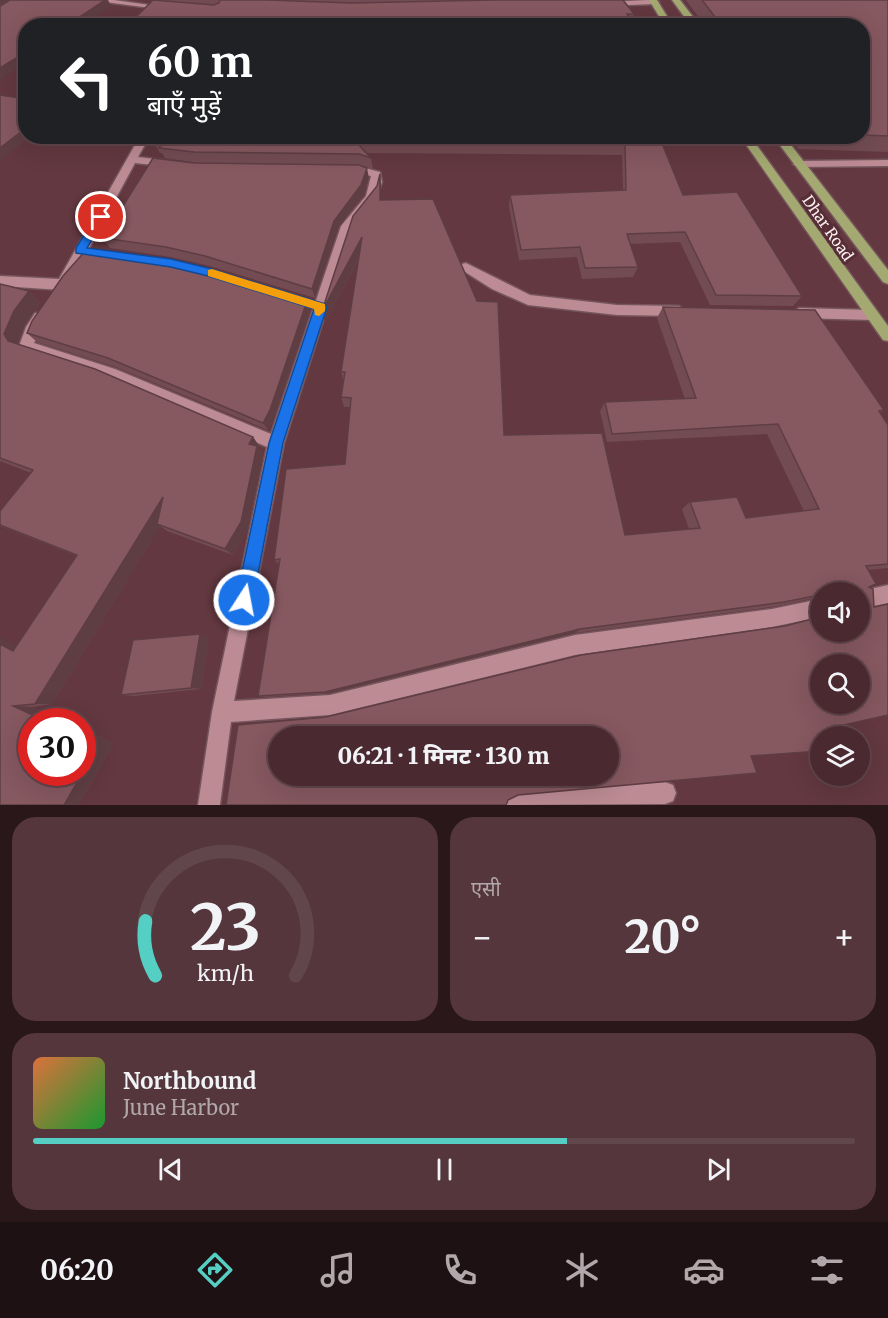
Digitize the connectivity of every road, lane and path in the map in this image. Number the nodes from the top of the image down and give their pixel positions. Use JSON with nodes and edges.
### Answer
{"nodes":[{"id":1,"x":93,"y":0,"type":"edge"},
{"id":2,"x":676,"y":0,"type":"edge"},
{"id":3,"x":654,"y":1,"type":"edge"},
{"id":4,"x":176,"y":4,"type":"edge"},
{"id":5,"x":600,"y":4,"type":"edge"},
{"id":6,"x":664,"y":18,"type":"edge"},
{"id":7,"x":690,"y":18,"type":"edge"},
{"id":8,"x":141,"y":144,"type":"edge"},
{"id":9,"x":751,"y":144,"type":"edge"},
{"id":10,"x":784,"y":144,"type":"edge"},
{"id":11,"x":133,"y":160,"type":"junction"},
{"id":12,"x":888,"y":163,"type":"edge"},
{"id":13,"x":798,"y":164,"type":"junction"},
{"id":14,"x":188,"y":166,"type":"edge"},
{"id":15,"x":333,"y":171,"type":"edge"},
{"id":16,"x":466,"y":267,"type":"dead end"},
{"id":17,"x":888,"y":279,"type":"edge"},
{"id":18,"x":0,"y":281,"type":"edge"},
{"id":19,"x":63,"y":284,"type":"junction"},
{"id":20,"x":698,"y":311,"type":"edge"},
{"id":21,"x":791,"y":313,"type":"edge"},
{"id":22,"x":872,"y":315,"type":"junction"},
{"id":23,"x":888,"y":336,"type":"edge"},
{"id":24,"x":276,"y":443,"type":"junction"},
{"id":25,"x":888,"y":594,"type":"edge"},
{"id":26,"x":870,"y":598,"type":"edge"},
{"id":27,"x":810,"y":610,"type":"edge"},
{"id":28,"x":222,"y":712,"type":"junction"},
{"id":29,"x":665,"y":793,"type":"edge"},
{"id":30,"x":209,"y":805,"type":"edge"},
{"id":31,"x":515,"y":805,"type":"edge"}],
"edges":[{"from":1,"to":4,"type":"street"},
{"from":2,"to":7,"type":"main road"},
{"from":3,"to":5,"type":"street"},
{"from":3,"to":6,"type":"main road"},
{"from":8,"to":11,"type":"street"},
{"from":9,"to":22,"type":"main road","name":"Dhar Road"},
{"from":10,"to":13,"type":"main road","name":"Dhar Road"},
{"from":11,"to":14,"type":"street"},
{"from":11,"to":19,"type":"street"},
{"from":12,"to":13,"type":"street"},
{"from":13,"to":17,"type":"main road","name":"Dhar Road"},
{"from":15,"to":24,"type":"street"},
{"from":16,"to":20,"type":"street"},
{"from":18,"to":19,"type":"street"},
{"from":19,"to":24,"type":"street"},
{"from":21,"to":22,"type":"street"},
{"from":22,"to":23,"type":"main road","name":"Dhar Road"},
{"from":24,"to":28,"type":"street"},
{"from":25,"to":26,"type":"street"},
{"from":27,"to":28,"type":"street"},
{"from":28,"to":30,"type":"street"},
{"from":29,"to":31,"type":"street"}]}
